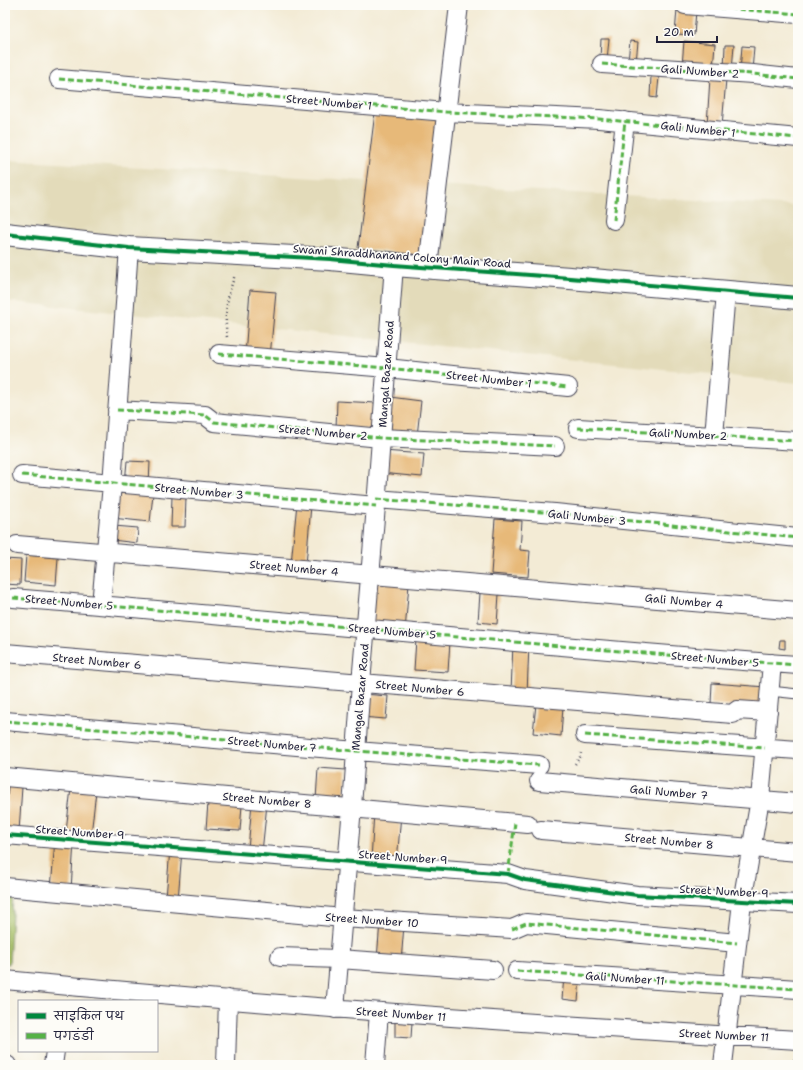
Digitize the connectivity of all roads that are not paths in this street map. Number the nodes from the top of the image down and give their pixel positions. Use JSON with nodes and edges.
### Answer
{"nodes":[{"id":1,"x":459,"y":5,"type":"edge"},
{"id":2,"x":685,"y":5,"type":"edge"},
{"id":3,"x":798,"y":14,"type":"edge"},
{"id":4,"x":602,"y":64,"type":"dead end"},
{"id":5,"x":59,"y":78,"type":"dead end"},
{"id":6,"x":798,"y":79,"type":"edge"},
{"id":7,"x":446,"y":112,"type":"junction"},
{"id":8,"x":599,"y":119,"type":"joint"},
{"id":9,"x":625,"y":121,"type":"junction"},
{"id":10,"x":798,"y":138,"type":"edge"},
{"id":11,"x":614,"y":220,"type":"dead end"},
{"id":12,"x":5,"y":234,"type":"edge"},
{"id":13,"x":128,"y":248,"type":"junction"},
{"id":14,"x":394,"y":265,"type":"junction"},
{"id":15,"x":428,"y":267,"type":"junction"},
{"id":16,"x":726,"y":292,"type":"junction"},
{"id":17,"x":798,"y":298,"type":"edge"},
{"id":18,"x":225,"y":354,"type":"road end"},
{"id":19,"x":387,"y":368,"type":"junction"},
{"id":20,"x":568,"y":388,"type":"dead end"},
{"id":21,"x":117,"y":410,"type":"junction"},
{"id":22,"x":578,"y":428,"type":"dead end"},
{"id":23,"x":714,"y":436,"type":"junction"},
{"id":24,"x":381,"y":438,"type":"junction"},
{"id":25,"x":798,"y":441,"type":"edge"},
{"id":26,"x":555,"y":446,"type":"dead end"},
{"id":27,"x":22,"y":475,"type":"dead end"},
{"id":28,"x":112,"y":484,"type":"junction"},
{"id":29,"x":376,"y":503,"type":"junction"},
{"id":30,"x":798,"y":538,"type":"edge"},
{"id":31,"x":17,"y":545,"type":"dead end"},
{"id":32,"x":106,"y":552,"type":"junction"},
{"id":33,"x":370,"y":575,"type":"junction"},
{"id":34,"x":571,"y":592,"type":"joint"},
{"id":35,"x":13,"y":598,"type":"dead end"},
{"id":36,"x":100,"y":605,"type":"junction"},
{"id":37,"x":798,"y":611,"type":"edge"},
{"id":38,"x":366,"y":629,"type":"junction"},
{"id":39,"x":5,"y":653,"type":"edge"},
{"id":40,"x":772,"y":663,"type":"junction"},
{"id":41,"x":798,"y":665,"type":"edge"},
{"id":42,"x":361,"y":683,"type":"junction"},
{"id":43,"x":770,"y":690,"type":"junction"},
{"id":44,"x":798,"y":694,"type":"edge"},
{"id":45,"x":768,"y":712,"type":"junction"},
{"id":46,"x":5,"y":721,"type":"edge"},
{"id":47,"x":585,"y":735,"type":"road end"},
{"id":48,"x":765,"y":748,"type":"junction"},
{"id":49,"x":798,"y":750,"type":"edge"},
{"id":50,"x":356,"y":752,"type":"junction"},
{"id":51,"x":539,"y":773,"type":"joint"},
{"id":52,"x":5,"y":777,"type":"edge"},
{"id":53,"x":760,"y":799,"type":"junction"},
{"id":54,"x":798,"y":803,"type":"edge"},
{"id":55,"x":352,"y":807,"type":"junction"},
{"id":56,"x":5,"y":835,"type":"edge"},
{"id":57,"x":751,"y":848,"type":"junction"},
{"id":58,"x":798,"y":852,"type":"edge"},
{"id":59,"x":347,"y":862,"type":"junction"},
{"id":60,"x":5,"y":887,"type":"edge"},
{"id":61,"x":742,"y":902,"type":"junction"},
{"id":62,"x":798,"y":904,"type":"edge"},
{"id":63,"x":343,"y":918,"type":"junction"},
{"id":64,"x":737,"y":943,"type":"junction"},
{"id":65,"x":280,"y":957,"type":"dead end"},
{"id":66,"x":339,"y":959,"type":"junction"},
{"id":67,"x":494,"y":970,"type":"dead end"},
{"id":68,"x":517,"y":971,"type":"dead end"},
{"id":69,"x":5,"y":980,"type":"edge"},
{"id":70,"x":732,"y":985,"type":"junction"},
{"id":71,"x":798,"y":989,"type":"edge"},
{"id":72,"x":60,"y":993,"type":"edge"},
{"id":73,"x":228,"y":999,"type":"junction"},
{"id":74,"x":334,"y":1009,"type":"junction"},
{"id":75,"x":379,"y":1012,"type":"junction"},
{"id":76,"x":727,"y":1036,"type":"junction"},
{"id":77,"x":798,"y":1040,"type":"edge"},
{"id":78,"x":54,"y":1052,"type":"edge"},
{"id":79,"x":798,"y":1062,"type":"edge"},
{"id":80,"x":53,"y":1065,"type":"edge"},
{"id":81,"x":226,"y":1065,"type":"edge"},
{"id":82,"x":375,"y":1065,"type":"edge"},
{"id":83,"x":723,"y":1065,"type":"edge"},
{"id":84,"x":798,"y":1065,"type":"edge"}],
"edges":[{"from":1,"to":7,"type":"street"},
{"from":2,"to":3,"type":"street"},
{"from":4,"to":6,"type":"street","name":"Gali Number 2"},
{"from":5,"to":7,"type":"street","name":"Street Number 1"},
{"from":7,"to":8,"type":"street","name":"Street Number 1"},
{"from":7,"to":15,"type":"street"},
{"from":8,"to":9,"type":"street","name":"Gali Number 1"},
{"from":9,"to":10,"type":"street","name":"Gali Number 1"},
{"from":9,"to":11,"type":"street"},
{"from":12,"to":13,"type":"street","name":"Swami Shraddhanand Colony Main Road"},
{"from":13,"to":14,"type":"street","name":"Swami Shraddhanand Colony Main Road"},
{"from":13,"to":21,"type":"street"},
{"from":14,"to":15,"type":"street","name":"Swami Shraddhanand Colony Main Road"},
{"from":14,"to":19,"type":"street","name":"Mangal Bazar Road"},
{"from":15,"to":16,"type":"street","name":"Swami Shraddhanand Colony Main Road"},
{"from":16,"to":17,"type":"street","name":"Swami Shraddhanand Colony Main Road"},
{"from":16,"to":23,"type":"street"},
{"from":18,"to":19,"type":"street","name":"Street Number 1"},
{"from":19,"to":20,"type":"street","name":"Street Number 1"},
{"from":19,"to":24,"type":"street","name":"Mangal Bazar Road"},
{"from":21,"to":24,"type":"street","name":"Street Number 2"},
{"from":21,"to":28,"type":"street"},
{"from":22,"to":23,"type":"street","name":"Gali Number 2"},
{"from":23,"to":25,"type":"street","name":"Gali Number 2"},
{"from":24,"to":26,"type":"street","name":"Street Number 2"},
{"from":24,"to":29,"type":"street","name":"Mangal Bazar Road"},
{"from":27,"to":28,"type":"street","name":"Street Number 3"},
{"from":28,"to":29,"type":"street","name":"Street Number 3"},
{"from":28,"to":32,"type":"street"},
{"from":29,"to":30,"type":"street","name":"Gali Number 3"},
{"from":29,"to":33,"type":"street","name":"Mangal Bazar Road"},
{"from":31,"to":32,"type":"street","name":"Street Number 4"},
{"from":32,"to":33,"type":"street","name":"Street Number 4"},
{"from":32,"to":36,"type":"street"},
{"from":33,"to":34,"type":"street","name":"Street Number 4"},
{"from":33,"to":38,"type":"street","name":"Mangal Bazar Road"},
{"from":34,"to":37,"type":"street","name":"Gali Number 4"},
{"from":35,"to":36,"type":"street","name":"Street Number 5"},
{"from":36,"to":38,"type":"street","name":"Street Number 5"},
{"from":38,"to":40,"type":"street","name":"Street Number 5"},
{"from":38,"to":42,"type":"street","name":"Mangal Bazar Road"},
{"from":39,"to":42,"type":"street","name":"Street Number 6"},
{"from":40,"to":41,"type":"street","name":"Street Number 5"},
{"from":40,"to":43,"type":"street"},
{"from":42,"to":45,"type":"street","name":"Street Number 6"},
{"from":42,"to":50,"type":"street","name":"Mangal Bazar Road"},
{"from":43,"to":44,"type":"lane"},
{"from":43,"to":45,"type":"street"},
{"from":45,"to":48,"type":"street"},
{"from":46,"to":50,"type":"street","name":"Street Number 7"},
{"from":47,"to":48,"type":"street"},
{"from":48,"to":49,"type":"street"},
{"from":48,"to":53,"type":"street"},
{"from":50,"to":51,"type":"street","name":"Street Number 7"},
{"from":50,"to":55,"type":"street","name":"Mangal Bazar Road"},
{"from":51,"to":53,"type":"street","name":"Gali Number 7"},
{"from":52,"to":55,"type":"street","name":"Street Number 8"},
{"from":53,"to":54,"type":"street","name":"Gali Number 7"},
{"from":53,"to":57,"type":"street"},
{"from":55,"to":57,"type":"street","name":"Street Number 8"},
{"from":55,"to":59,"type":"street","name":"Mangal Bazar Road"},
{"from":56,"to":59,"type":"street","name":"Street Number 9"},
{"from":57,"to":58,"type":"street","name":"Street Number 8"},
{"from":57,"to":61,"type":"street"},
{"from":59,"to":61,"type":"street","name":"Street Number 9"},
{"from":59,"to":63,"type":"street","name":"Mangal Bazar Road"},
{"from":60,"to":63,"type":"street","name":"Street Number 10"},
{"from":61,"to":62,"type":"street","name":"Street Number 9"},
{"from":61,"to":64,"type":"street"},
{"from":63,"to":64,"type":"street","name":"Street Number 10"},
{"from":63,"to":66,"type":"street","name":"Mangal Bazar Road"},
{"from":64,"to":70,"type":"street"},
{"from":65,"to":66,"type":"street"},
{"from":66,"to":67,"type":"street"},
{"from":66,"to":74,"type":"street","name":"Mangal Bazar Road"},
{"from":68,"to":70,"type":"street","name":"Gali Number 11"},
{"from":69,"to":72,"type":"street","name":"Street Number 11"},
{"from":70,"to":71,"type":"street","name":"Gali Number 11"},
{"from":70,"to":76,"type":"street"},
{"from":72,"to":73,"type":"street","name":"Street Number 11"},
{"from":73,"to":74,"type":"street","name":"Street Number 11"},
{"from":73,"to":81,"type":"street"},
{"from":74,"to":75,"type":"street","name":"Street Number 11"},
{"from":75,"to":76,"type":"street","name":"Street Number 11"},
{"from":75,"to":82,"type":"street"},
{"from":76,"to":77,"type":"street","name":"Street Number 11"},
{"from":76,"to":83,"type":"street"},
{"from":78,"to":80,"type":"street"},
{"from":79,"to":84,"type":"lane"}]}
